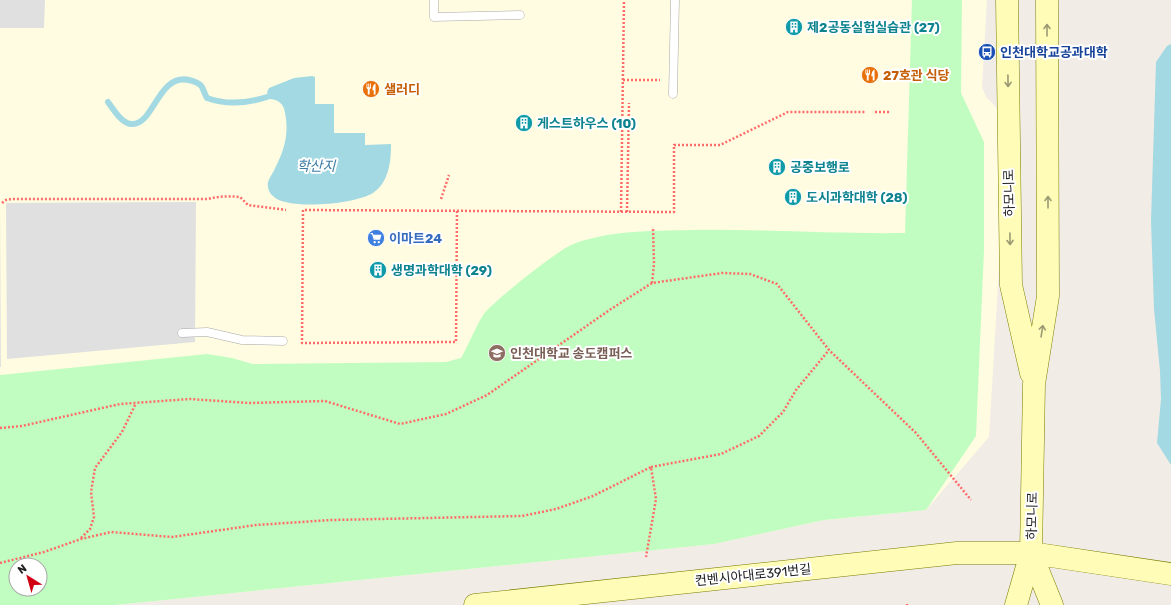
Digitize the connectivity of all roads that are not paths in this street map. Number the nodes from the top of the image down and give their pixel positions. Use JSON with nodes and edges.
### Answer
{"nodes":[{"id":1,"x":434,"y":0,"type":"edge"},
{"id":2,"x":675,"y":0,"type":"edge"},
{"id":3,"x":1007,"y":0,"type":"edge"},
{"id":4,"x":1047,"y":0,"type":"edge"},
{"id":5,"x":520,"y":15,"type":"dead end"},
{"id":6,"x":673,"y":94,"type":"dead end"},
{"id":7,"x":182,"y":333,"type":"dead end"},
{"id":8,"x":283,"y":341,"type":"dead end"},
{"id":9,"x":1034,"y":384,"type":"junction"},
{"id":10,"x":1031,"y":553,"type":"junction"},
{"id":11,"x":1171,"y":574,"type":"edge"},
{"id":12,"x":475,"y":605,"type":"edge"},
{"id":13,"x":1016,"y":605,"type":"edge"},
{"id":14,"x":1052,"y":605,"type":"edge"}],
"edges":[{"from":1,"to":5,"type":"lane"},
{"from":2,"to":6,"type":"lane"},
{"from":3,"to":9,"type":"street","name":"하모니로","one_way":true},
{"from":9,"to":4,"type":"street","name":"하모니로","one_way":true},
{"from":7,"to":8,"type":"lane"},
{"from":9,"to":10,"type":"street","name":"하모니로"},
{"from":10,"to":11,"type":"street","name":"컨벤시아대로391번길"},
{"from":10,"to":12,"type":"street","name":"컨벤시아대로391번길"},
{"from":10,"to":13,"type":"street","name":"하모니로"},
{"from":10,"to":14,"type":"street","name":"하모니로"}]}
